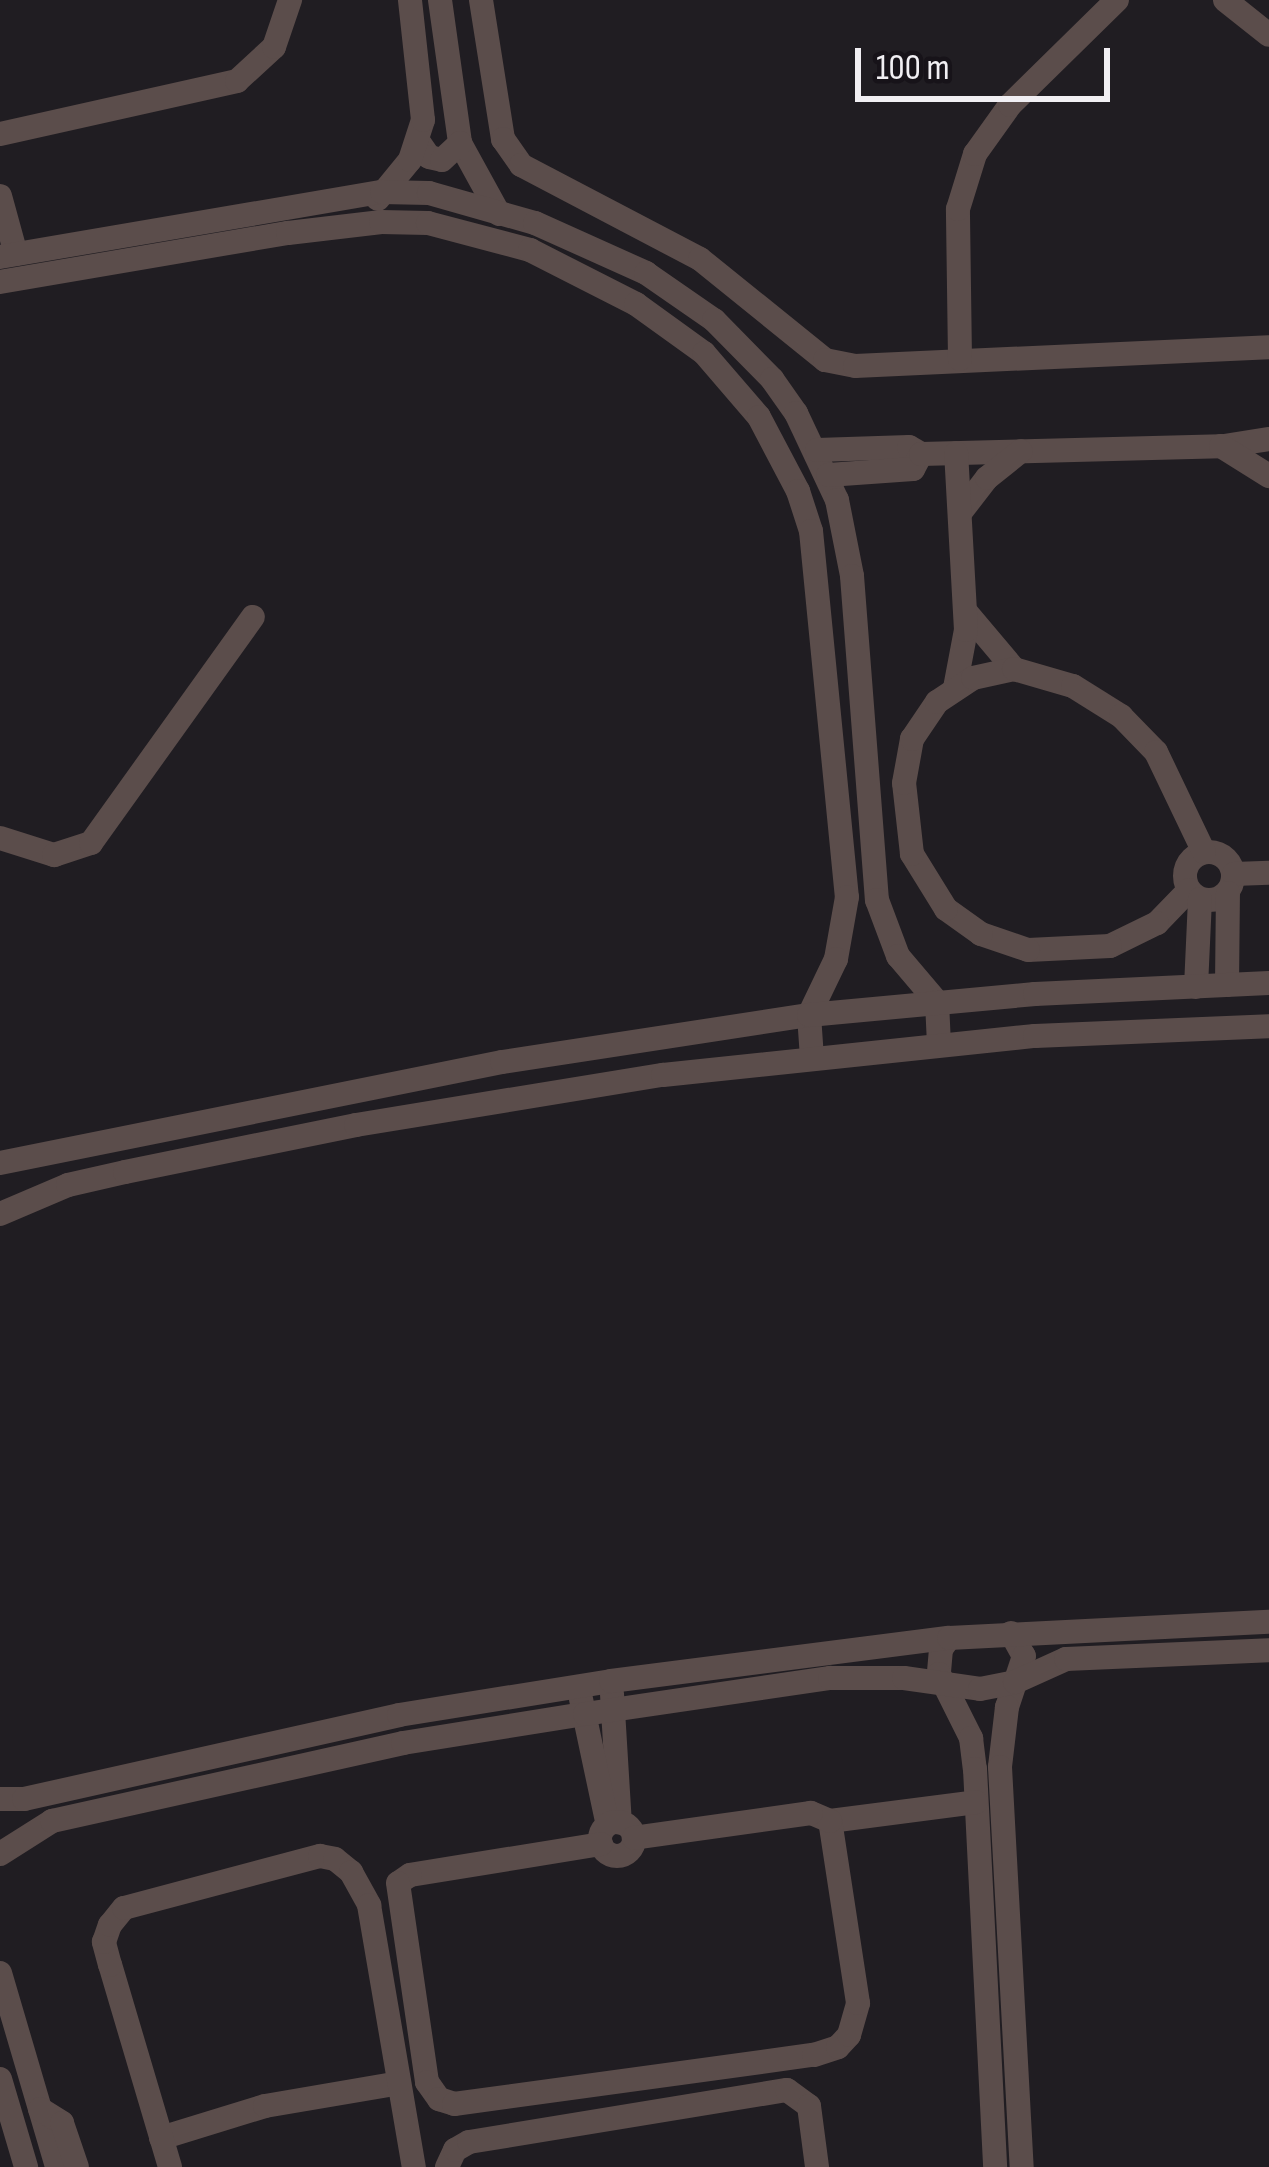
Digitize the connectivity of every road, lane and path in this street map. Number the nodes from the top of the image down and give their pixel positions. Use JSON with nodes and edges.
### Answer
{"nodes":[{"id":1,"x":290,"y":0,"type":"edge"},
{"id":2,"x":410,"y":0,"type":"edge"},
{"id":3,"x":440,"y":0,"type":"edge"},
{"id":4,"x":1117,"y":0,"type":"edge"},
{"id":5,"x":1225,"y":0,"type":"edge"},
{"id":6,"x":489,"y":1,"type":"edge"},
{"id":7,"x":1269,"y":35,"type":"edge"},
{"id":8,"x":0,"y":134,"type":"edge"},
{"id":9,"x":418,"y":141,"type":"junction"},
{"id":10,"x":460,"y":143,"type":"junction"},
{"id":11,"x":382,"y":192,"type":"junction"},
{"id":12,"x":0,"y":196,"type":"edge"},
{"id":13,"x":496,"y":209,"type":"junction"},
{"id":14,"x":381,"y":222,"type":"junction"},
{"id":15,"x":496,"y":239,"type":"junction"},
{"id":16,"x":8,"y":256,"type":"edge"},
{"id":17,"x":0,"y":282,"type":"edge"},
{"id":18,"x":1269,"y":347,"type":"edge"},
{"id":19,"x":960,"y":359,"type":"junction"},
{"id":20,"x":1269,"y":439,"type":"edge"},
{"id":21,"x":1221,"y":446,"type":"junction"},
{"id":22,"x":1023,"y":450,"type":"junction"},
{"id":23,"x":817,"y":451,"type":"junction"},
{"id":24,"x":956,"y":453,"type":"junction"},
{"id":25,"x":921,"y":454,"type":"junction"},
{"id":26,"x":828,"y":475,"type":"junction"},
{"id":27,"x":1269,"y":476,"type":"edge"},
{"id":28,"x":960,"y":513,"type":"junction"},
{"id":29,"x":964,"y":610,"type":"junction"},
{"id":30,"x":253,"y":616,"type":"dead end"},
{"id":31,"x":1014,"y":669,"type":"junction"},
{"id":32,"x":955,"y":688,"type":"junction"},
{"id":33,"x":0,"y":838,"type":"edge"},
{"id":34,"x":1204,"y":852,"type":"junction"},
{"id":35,"x":1269,"y":873,"type":"edge"},
{"id":36,"x":1231,"y":883,"type":"junction"},
{"id":37,"x":1194,"y":895,"type":"junction"},
{"id":38,"x":1269,"y":982,"type":"edge"},
{"id":39,"x":1228,"y":985,"type":"junction"},
{"id":40,"x":1196,"y":987,"type":"junction"},
{"id":41,"x":937,"y":1002,"type":"junction"},
{"id":42,"x":809,"y":1015,"type":"junction"},
{"id":43,"x":1269,"y":1026,"type":"edge"},
{"id":44,"x":939,"y":1045,"type":"junction"},
{"id":45,"x":812,"y":1058,"type":"junction"},
{"id":46,"x":0,"y":1163,"type":"edge"},
{"id":47,"x":0,"y":1214,"type":"edge"},
{"id":48,"x":1269,"y":1622,"type":"edge"},
{"id":49,"x":1011,"y":1633,"type":"junction"},
{"id":50,"x":949,"y":1638,"type":"junction"},
{"id":51,"x":1269,"y":1650,"type":"edge"},
{"id":52,"x":611,"y":1681,"type":"junction"},
{"id":53,"x":1015,"y":1682,"type":"junction"},
{"id":54,"x":945,"y":1685,"type":"junction"},
{"id":55,"x":578,"y":1687,"type":"junction"},
{"id":56,"x":614,"y":1710,"type":"junction"},
{"id":57,"x":585,"y":1714,"type":"junction"},
{"id":58,"x":0,"y":1799,"type":"edge"},
{"id":59,"x":976,"y":1802,"type":"junction"},
{"id":60,"x":830,"y":1821,"type":"junction"},
{"id":61,"x":616,"y":1833,"type":"junction"},
{"id":62,"x":0,"y":1854,"type":"edge"},
{"id":63,"x":0,"y":1973,"type":"edge"},
{"id":64,"x":0,"y":2079,"type":"edge"},
{"id":65,"x":399,"y":2083,"type":"junction"},
{"id":66,"x":40,"y":2109,"type":"junction"},
{"id":67,"x":161,"y":2158,"type":"edge"},
{"id":68,"x":26,"y":2167,"type":"edge"},
{"id":69,"x":57,"y":2167,"type":"edge"},
{"id":70,"x":77,"y":2167,"type":"edge"},
{"id":71,"x":414,"y":2167,"type":"edge"},
{"id":72,"x":447,"y":2167,"type":"edge"},
{"id":73,"x":817,"y":2167,"type":"edge"},
{"id":74,"x":995,"y":2167,"type":"edge"},
{"id":75,"x":1022,"y":2167,"type":"edge"}],
"edges":[{"from":1,"to":8,"type":"street"},
{"from":2,"to":9,"type":"street"},
{"from":3,"to":10,"type":"street"},
{"from":4,"to":19,"type":"street"},
{"from":5,"to":7,"type":"street"},
{"from":6,"to":19,"type":"street"},
{"from":9,"to":10,"type":"street"},
{"from":9,"to":11,"type":"street"},
{"from":10,"to":13,"type":"street"},
{"from":11,"to":13,"type":"street"},
{"from":11,"to":14,"type":"street"},
{"from":11,"to":16,"type":"street"},
{"from":12,"to":16,"type":"street"},
{"from":13,"to":15,"type":"street"},
{"from":13,"to":23,"type":"street"},
{"from":14,"to":15,"type":"street"},
{"from":14,"to":17,"type":"street"},
{"from":15,"to":42,"type":"street"},
{"from":18,"to":19,"type":"street"},
{"from":20,"to":21,"type":"street"},
{"from":21,"to":22,"type":"street"},
{"from":21,"to":27,"type":"street"},
{"from":22,"to":24,"type":"street"},
{"from":22,"to":28,"type":"street"},
{"from":23,"to":25,"type":"street"},
{"from":23,"to":26,"type":"street"},
{"from":24,"to":25,"type":"street"},
{"from":24,"to":28,"type":"street"},
{"from":25,"to":26,"type":"street"},
{"from":26,"to":41,"type":"street"},
{"from":28,"to":29,"type":"street"},
{"from":29,"to":31,"type":"street"},
{"from":29,"to":32,"type":"street"},
{"from":30,"to":33,"type":"street"},
{"from":31,"to":32,"type":"street"},
{"from":31,"to":34,"type":"street"},
{"from":32,"to":37,"type":"street"},
{"from":34,"to":36,"type":"street"},
{"from":34,"to":37,"type":"street"},
{"from":35,"to":36,"type":"street"},
{"from":36,"to":37,"type":"street"},
{"from":36,"to":39,"type":"street"},
{"from":37,"to":40,"type":"street"},
{"from":38,"to":39,"type":"street"},
{"from":39,"to":40,"type":"street"},
{"from":40,"to":41,"type":"street"},
{"from":41,"to":42,"type":"street"},
{"from":41,"to":44,"type":"street"},
{"from":42,"to":45,"type":"street"},
{"from":42,"to":46,"type":"street"},
{"from":43,"to":44,"type":"street"},
{"from":44,"to":45,"type":"street"},
{"from":45,"to":47,"type":"street"},
{"from":48,"to":49,"type":"street"},
{"from":49,"to":50,"type":"street"},
{"from":49,"to":53,"type":"street"},
{"from":50,"to":52,"type":"street"},
{"from":50,"to":54,"type":"street"},
{"from":51,"to":53,"type":"street"},
{"from":52,"to":55,"type":"street"},
{"from":52,"to":56,"type":"street"},
{"from":53,"to":54,"type":"street"},
{"from":53,"to":75,"type":"street"},
{"from":54,"to":56,"type":"street"},
{"from":54,"to":59,"type":"street"},
{"from":55,"to":57,"type":"street"},
{"from":55,"to":58,"type":"street"},
{"from":56,"to":57,"type":"street"},
{"from":56,"to":61,"type":"street"},
{"from":57,"to":61,"type":"street"},
{"from":57,"to":62,"type":"street"},
{"from":59,"to":60,"type":"street"},
{"from":59,"to":74,"type":"street"},
{"from":60,"to":61,"type":"street"},
{"from":60,"to":61,"type":"street"},
{"from":63,"to":66,"type":"street"},
{"from":64,"to":68,"type":"street"},
{"from":65,"to":67,"type":"street"},
{"from":65,"to":67,"type":"street"},
{"from":65,"to":71,"type":"street"},
{"from":66,"to":69,"type":"street"},
{"from":66,"to":70,"type":"street"},
{"from":72,"to":73,"type":"street"}]}
